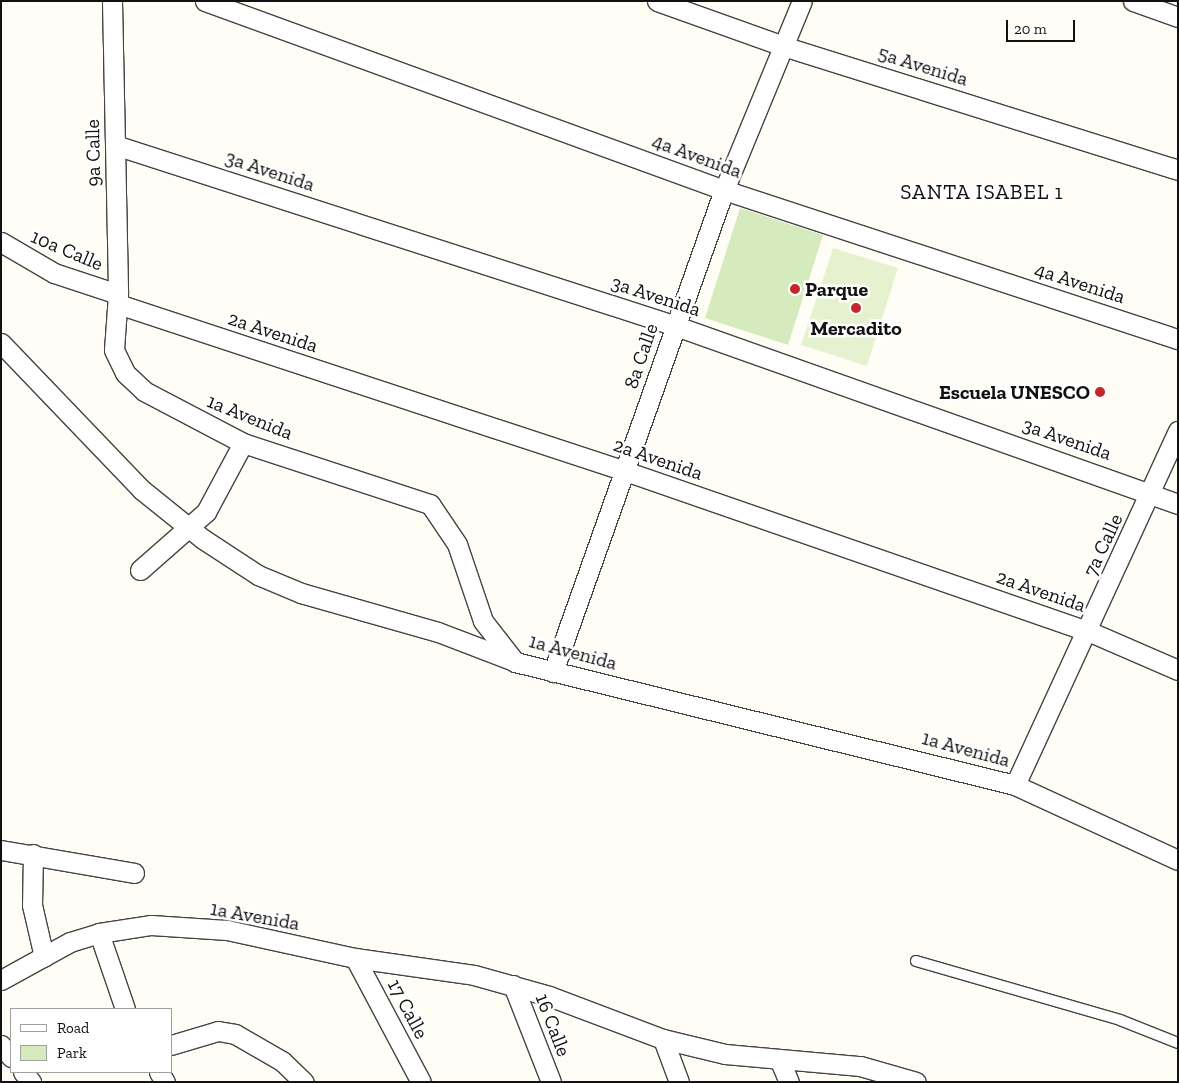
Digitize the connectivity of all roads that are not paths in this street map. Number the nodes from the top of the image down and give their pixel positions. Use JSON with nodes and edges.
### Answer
{"nodes":[{"id":1,"x":112,"y":1,"type":"edge"},
{"id":2,"x":205,"y":1,"type":"edge"},
{"id":3,"x":657,"y":1,"type":"edge"},
{"id":4,"x":802,"y":1,"type":"edge"},
{"id":5,"x":1133,"y":1,"type":"edge"},
{"id":6,"x":1178,"y":17,"type":"edge"},
{"id":7,"x":786,"y":47,"type":"junction"},
{"id":8,"x":115,"y":145,"type":"junction"},
{"id":9,"x":1178,"y":170,"type":"edge"},
{"id":10,"x":724,"y":190,"type":"junction"},
{"id":11,"x":1,"y":242,"type":"edge"},
{"id":12,"x":118,"y":299,"type":"junction"},
{"id":13,"x":676,"y":326,"type":"junction"},
{"id":14,"x":1178,"y":339,"type":"edge"},
{"id":15,"x":1,"y":343,"type":"edge"},
{"id":16,"x":1178,"y":431,"type":"edge"},
{"id":17,"x":243,"y":443,"type":"junction"},
{"id":18,"x":624,"y":471,"type":"junction"},
{"id":19,"x":1152,"y":493,"type":"junction"},
{"id":20,"x":1178,"y":504,"type":"edge"},
{"id":21,"x":188,"y":528,"type":"junction"},
{"id":22,"x":140,"y":570,"type":"dead end"},
{"id":23,"x":1088,"y":631,"type":"junction"},
{"id":24,"x":515,"y":662,"type":"junction"},
{"id":25,"x":1178,"y":670,"type":"edge"},
{"id":26,"x":553,"y":672,"type":"junction"},
{"id":27,"x":1015,"y":785,"type":"junction"},
{"id":28,"x":1,"y":850,"type":"edge"},
{"id":29,"x":33,"y":854,"type":"junction"},
{"id":30,"x":1178,"y":860,"type":"edge"},
{"id":31,"x":134,"y":873,"type":"dead end"},
{"id":32,"x":99,"y":933,"type":"junction"},
{"id":33,"x":44,"y":956,"type":"junction"},
{"id":34,"x":355,"y":958,"type":"junction"},
{"id":35,"x":916,"y":961,"type":"dead end"},
{"id":36,"x":1,"y":980,"type":"edge"},
{"id":37,"x":513,"y":985,"type":"junction"},
{"id":38,"x":125,"y":1008,"type":"edge"},
{"id":39,"x":663,"y":1039,"type":"junction"},
{"id":40,"x":1178,"y":1043,"type":"edge"},
{"id":41,"x":172,"y":1044,"type":"edge"},
{"id":42,"x":1,"y":1045,"type":"edge"},
{"id":43,"x":10,"y":1056,"type":"edge"},
{"id":44,"x":780,"y":1061,"type":"junction"},
{"id":45,"x":896,"y":1077,"type":"edge"},
{"id":46,"x":304,"y":1082,"type":"edge"},
{"id":47,"x":421,"y":1082,"type":"edge"},
{"id":48,"x":551,"y":1082,"type":"edge"},
{"id":49,"x":679,"y":1082,"type":"edge"},
{"id":50,"x":789,"y":1082,"type":"edge"},
{"id":51,"x":916,"y":1082,"type":"edge"}],
"edges":[{"from":1,"to":8,"type":"street","name":"9a Calle"},
{"from":2,"to":10,"type":"street","name":"4a Avenida"},
{"from":3,"to":7,"type":"street","name":"5a Avenida"},
{"from":4,"to":7,"type":"street","name":"8a Calle"},
{"from":5,"to":6,"type":"street"},
{"from":7,"to":9,"type":"street","name":"5a Avenida"},
{"from":7,"to":10,"type":"street","name":"8a Calle"},
{"from":8,"to":12,"type":"street","name":"9a Calle"},
{"from":8,"to":13,"type":"street","name":"3a Avenida"},
{"from":10,"to":13,"type":"street","name":"8a Calle"},
{"from":10,"to":14,"type":"street","name":"4a Avenida"},
{"from":11,"to":12,"type":"street","name":"10a Calle"},
{"from":12,"to":17,"type":"street","name":"1a Avenida"},
{"from":12,"to":18,"type":"street","name":"2a Avenida"},
{"from":13,"to":18,"type":"street","name":"8a Calle"},
{"from":13,"to":19,"type":"street","name":"3a Avenida"},
{"from":15,"to":21,"type":"street"},
{"from":16,"to":19,"type":"street","name":"7a Calle"},
{"from":17,"to":21,"type":"street"},
{"from":17,"to":24,"type":"street","name":"1a Avenida"},
{"from":18,"to":23,"type":"street","name":"2a Avenida"},
{"from":18,"to":26,"type":"street","name":"8a Calle"},
{"from":19,"to":20,"type":"street","name":"3a Avenida"},
{"from":19,"to":23,"type":"street","name":"7a Calle"},
{"from":21,"to":22,"type":"street"},
{"from":21,"to":24,"type":"street"},
{"from":23,"to":25,"type":"street","name":"2a Avenida"},
{"from":23,"to":27,"type":"street","name":"7a Calle"},
{"from":24,"to":26,"type":"street","name":"1a Avenida"},
{"from":26,"to":27,"type":"street","name":"1a Avenida"},
{"from":27,"to":30,"type":"street","name":"1a Avenida"},
{"from":28,"to":29,"type":"street"},
{"from":29,"to":31,"type":"street"},
{"from":29,"to":33,"type":"street"},
{"from":32,"to":33,"type":"street","name":"1a Avenida"},
{"from":32,"to":34,"type":"street","name":"1a Avenida"},
{"from":32,"to":38,"type":"street"},
{"from":33,"to":36,"type":"street","name":"1a Avenida"},
{"from":34,"to":37,"type":"street","name":"1a Avenida"},
{"from":34,"to":47,"type":"street","name":"17 Calle"},
{"from":35,"to":40,"type":"lane"},
{"from":37,"to":39,"type":"street","name":"1a Avenida"},
{"from":37,"to":48,"type":"street","name":"16 Calle"},
{"from":39,"to":44,"type":"street","name":"1a Avenida"},
{"from":39,"to":49,"type":"street"},
{"from":41,"to":46,"type":"street"},
{"from":42,"to":43,"type":"street"},
{"from":44,"to":45,"type":"street","name":"1a Avenida"},
{"from":44,"to":50,"type":"street"},
{"from":45,"to":51,"type":"street","name":"1a Avenida"}]}
